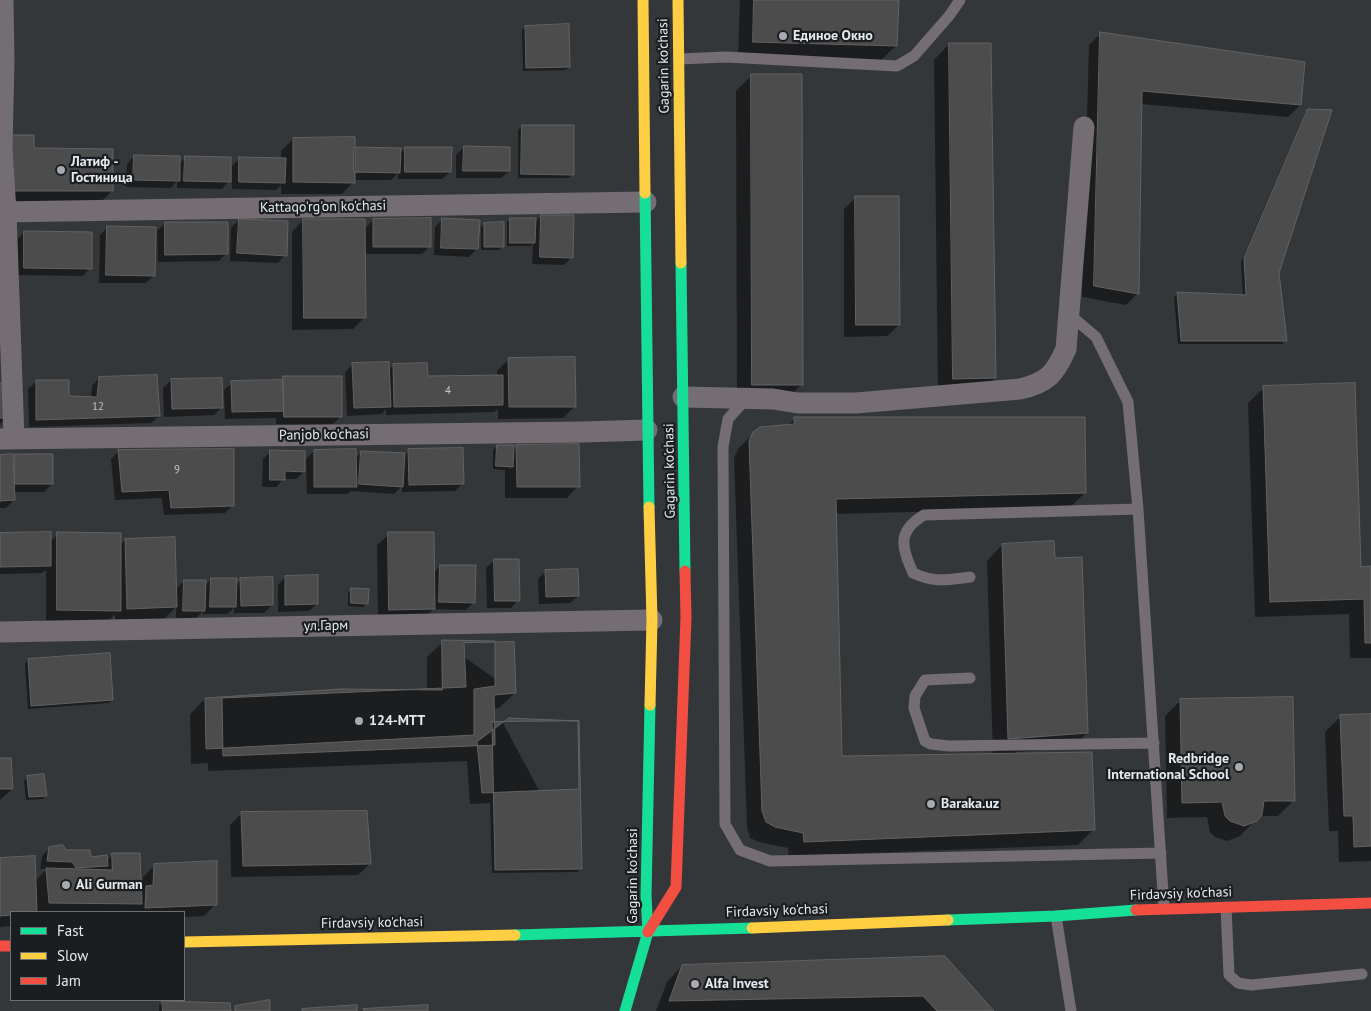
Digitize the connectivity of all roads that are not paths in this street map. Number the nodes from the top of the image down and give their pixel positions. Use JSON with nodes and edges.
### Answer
{"nodes":[{"id":1,"x":3,"y":0,"type":"edge"},
{"id":2,"x":643,"y":0,"type":"edge"},
{"id":3,"x":678,"y":0,"type":"edge"},
{"id":4,"x":960,"y":0,"type":"edge"},
{"id":5,"x":679,"y":59,"type":"junction"},
{"id":6,"x":1084,"y":128,"type":"dead end"},
{"id":7,"x":646,"y":202,"type":"junction"},
{"id":8,"x":3,"y":212,"type":"edge"},
{"id":9,"x":1070,"y":314,"type":"junction"},
{"id":10,"x":683,"y":398,"type":"junction"},
{"id":11,"x":745,"y":400,"type":"junction"},
{"id":12,"x":647,"y":430,"type":"junction"},
{"id":13,"x":7,"y":439,"type":"edge"},
{"id":14,"x":1138,"y":509,"type":"junction"},
{"id":15,"x":970,"y":577,"type":"dead end"},
{"id":16,"x":652,"y":620,"type":"junction"},
{"id":17,"x":0,"y":632,"type":"edge"},
{"id":18,"x":970,"y":678,"type":"dead end"},
{"id":19,"x":1154,"y":743,"type":"junction"},
{"id":20,"x":1161,"y":853,"type":"junction"},
{"id":21,"x":1371,"y":903,"type":"edge"},
{"id":22,"x":1226,"y":907,"type":"junction"},
{"id":23,"x":1164,"y":908,"type":"junction"},
{"id":24,"x":1056,"y":916,"type":"junction"},
{"id":25,"x":648,"y":932,"type":"junction"},
{"id":26,"x":185,"y":942,"type":"edge"},
{"id":27,"x":1362,"y":974,"type":"dead end"},
{"id":28,"x":625,"y":1011,"type":"edge"},
{"id":29,"x":1071,"y":1011,"type":"edge"}],
"edges":[{"from":1,"to":8,"type":"street"},
{"from":2,"to":7,"type":"main road","name":"Gagarin ko'chasi"},
{"from":3,"to":5,"type":"main road","name":"Gagarin ko'chasi"},
{"from":4,"to":5,"type":"lane"},
{"from":5,"to":10,"type":"main road","name":"Gagarin ko'chasi"},
{"from":6,"to":9,"type":"street"},
{"from":7,"to":8,"type":"street","name":"Kattaqo'rg'on ko'chasi"},
{"from":7,"to":12,"type":"main road","name":"Gagarin ko'chasi"},
{"from":8,"to":13,"type":"street"},
{"from":9,"to":11,"type":"street"},
{"from":9,"to":14,"type":"lane"},
{"from":10,"to":11,"type":"street"},
{"from":10,"to":25,"type":"main road","name":"Gagarin ko'chasi"},
{"from":11,"to":20,"type":"lane"},
{"from":12,"to":13,"type":"street","name":"Panjob ko'chasi"},
{"from":12,"to":16,"type":"main road","name":"Gagarin ko'chasi"},
{"from":14,"to":15,"type":"lane"},
{"from":14,"to":19,"type":"lane"},
{"from":16,"to":17,"type":"street","name":"ул.Гарм"},
{"from":16,"to":25,"type":"main road","name":"Gagarin ko'chasi"},
{"from":18,"to":19,"type":"lane"},
{"from":19,"to":20,"type":"lane"},
{"from":20,"to":23,"type":"lane"},
{"from":21,"to":22,"type":"main road","name":"Firdavsiy ko'chasi"},
{"from":22,"to":23,"type":"main road","name":"Firdavsiy ko'chasi"},
{"from":22,"to":27,"type":"lane"},
{"from":23,"to":24,"type":"main road","name":"Firdavsiy ko'chasi"},
{"from":24,"to":25,"type":"main road","name":"Firdavsiy ko'chasi"},
{"from":24,"to":29,"type":"lane"},
{"from":25,"to":26,"type":"main road","name":"Firdavsiy ko'chasi"},
{"from":25,"to":28,"type":"main road"}]}
